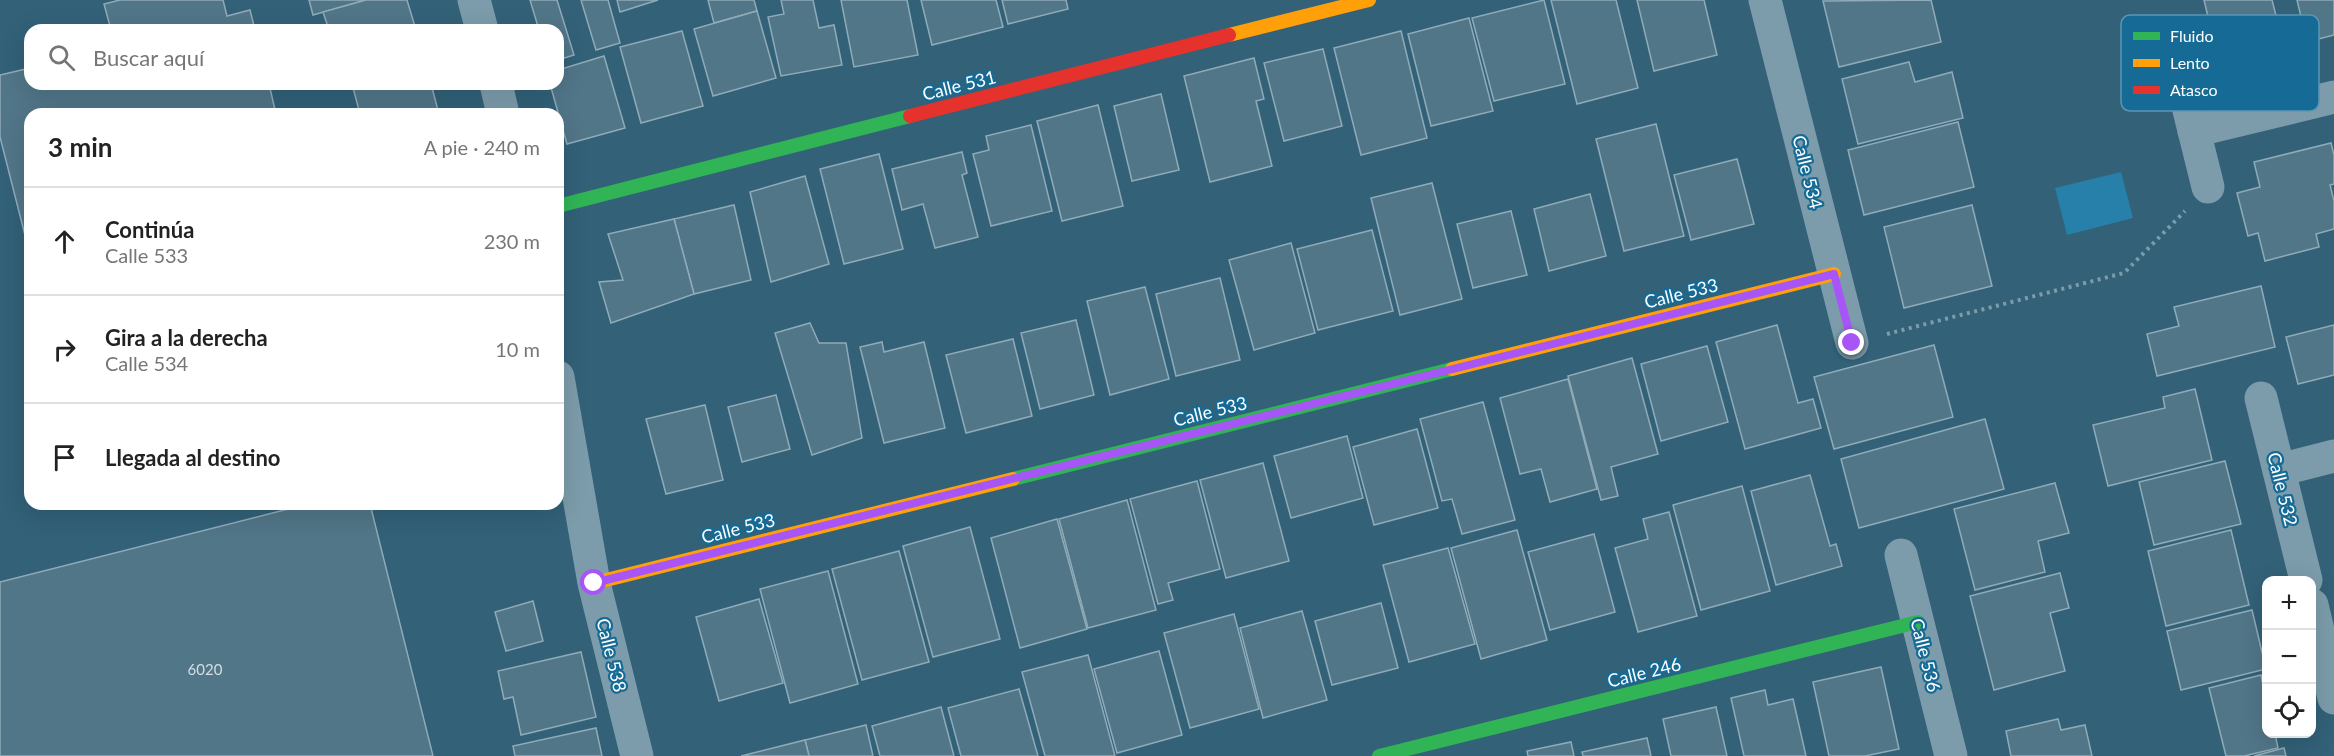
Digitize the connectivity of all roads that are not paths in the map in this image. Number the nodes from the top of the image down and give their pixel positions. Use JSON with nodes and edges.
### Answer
{"nodes":[{"id":1,"x":474,"y":0,"type":"edge"},
{"id":2,"x":1369,"y":0,"type":"edge"},
{"id":3,"x":1766,"y":0,"type":"edge"},
{"id":4,"x":480,"y":24,"type":"edge"},
{"id":5,"x":497,"y":90,"type":"edge"},
{"id":6,"x":2334,"y":97,"type":"edge"},
{"id":7,"x":2319,"y":101,"type":"edge"},
{"id":8,"x":502,"y":108,"type":"edge"},
{"id":9,"x":2189,"y":111,"type":"edge"},
{"id":10,"x":2276,"y":111,"type":"edge"},
{"id":11,"x":2194,"y":131,"type":"junction"},
{"id":12,"x":2208,"y":187,"type":"road end"},
{"id":13,"x":564,"y":204,"type":"edge"},
{"id":14,"x":1834,"y":274,"type":"junction"},
{"id":15,"x":1852,"y":343,"type":"road end"},
{"id":16,"x":2261,"y":398,"type":"dead end"},
{"id":17,"x":564,"y":411,"type":"edge"},
{"id":18,"x":2334,"y":456,"type":"edge"},
{"id":19,"x":2279,"y":470,"type":"junction"},
{"id":20,"x":1901,"y":555,"type":"dead end"},
{"id":21,"x":2305,"y":576,"type":"edge"},
{"id":22,"x":594,"y":583,"type":"junction"},
{"id":23,"x":1918,"y":622,"type":"junction"},
{"id":24,"x":2316,"y":622,"type":"edge"},
{"id":25,"x":2334,"y":698,"type":"edge"},
{"id":26,"x":637,"y":756,"type":"edge"},
{"id":27,"x":1379,"y":756,"type":"edge"},
{"id":28,"x":1951,"y":756,"type":"edge"}],
"edges":[{"from":1,"to":4,"type":"street"},
{"from":2,"to":13,"type":"street","name":"Calle 531"},
{"from":3,"to":14,"type":"street","name":"Calle 534"},
{"from":5,"to":8,"type":"street"},
{"from":6,"to":7,"type":"street"},
{"from":9,"to":11,"type":"street"},
{"from":10,"to":11,"type":"street"},
{"from":11,"to":12,"type":"street"},
{"from":14,"to":15,"type":"street","name":"Calle 534"},
{"from":14,"to":22,"type":"street","name":"Calle 533"},
{"from":16,"to":19,"type":"street","name":"Calle 532"},
{"from":17,"to":22,"type":"street","name":"Calle 538"},
{"from":18,"to":19,"type":"street"},
{"from":19,"to":21,"type":"street","name":"Calle 532"},
{"from":20,"to":23,"type":"street","name":"Calle 536"},
{"from":22,"to":26,"type":"street","name":"Calle 538"},
{"from":23,"to":27,"type":"street","name":"Calle 246"},
{"from":23,"to":28,"type":"street","name":"Calle 536"},
{"from":24,"to":25,"type":"street"}]}
